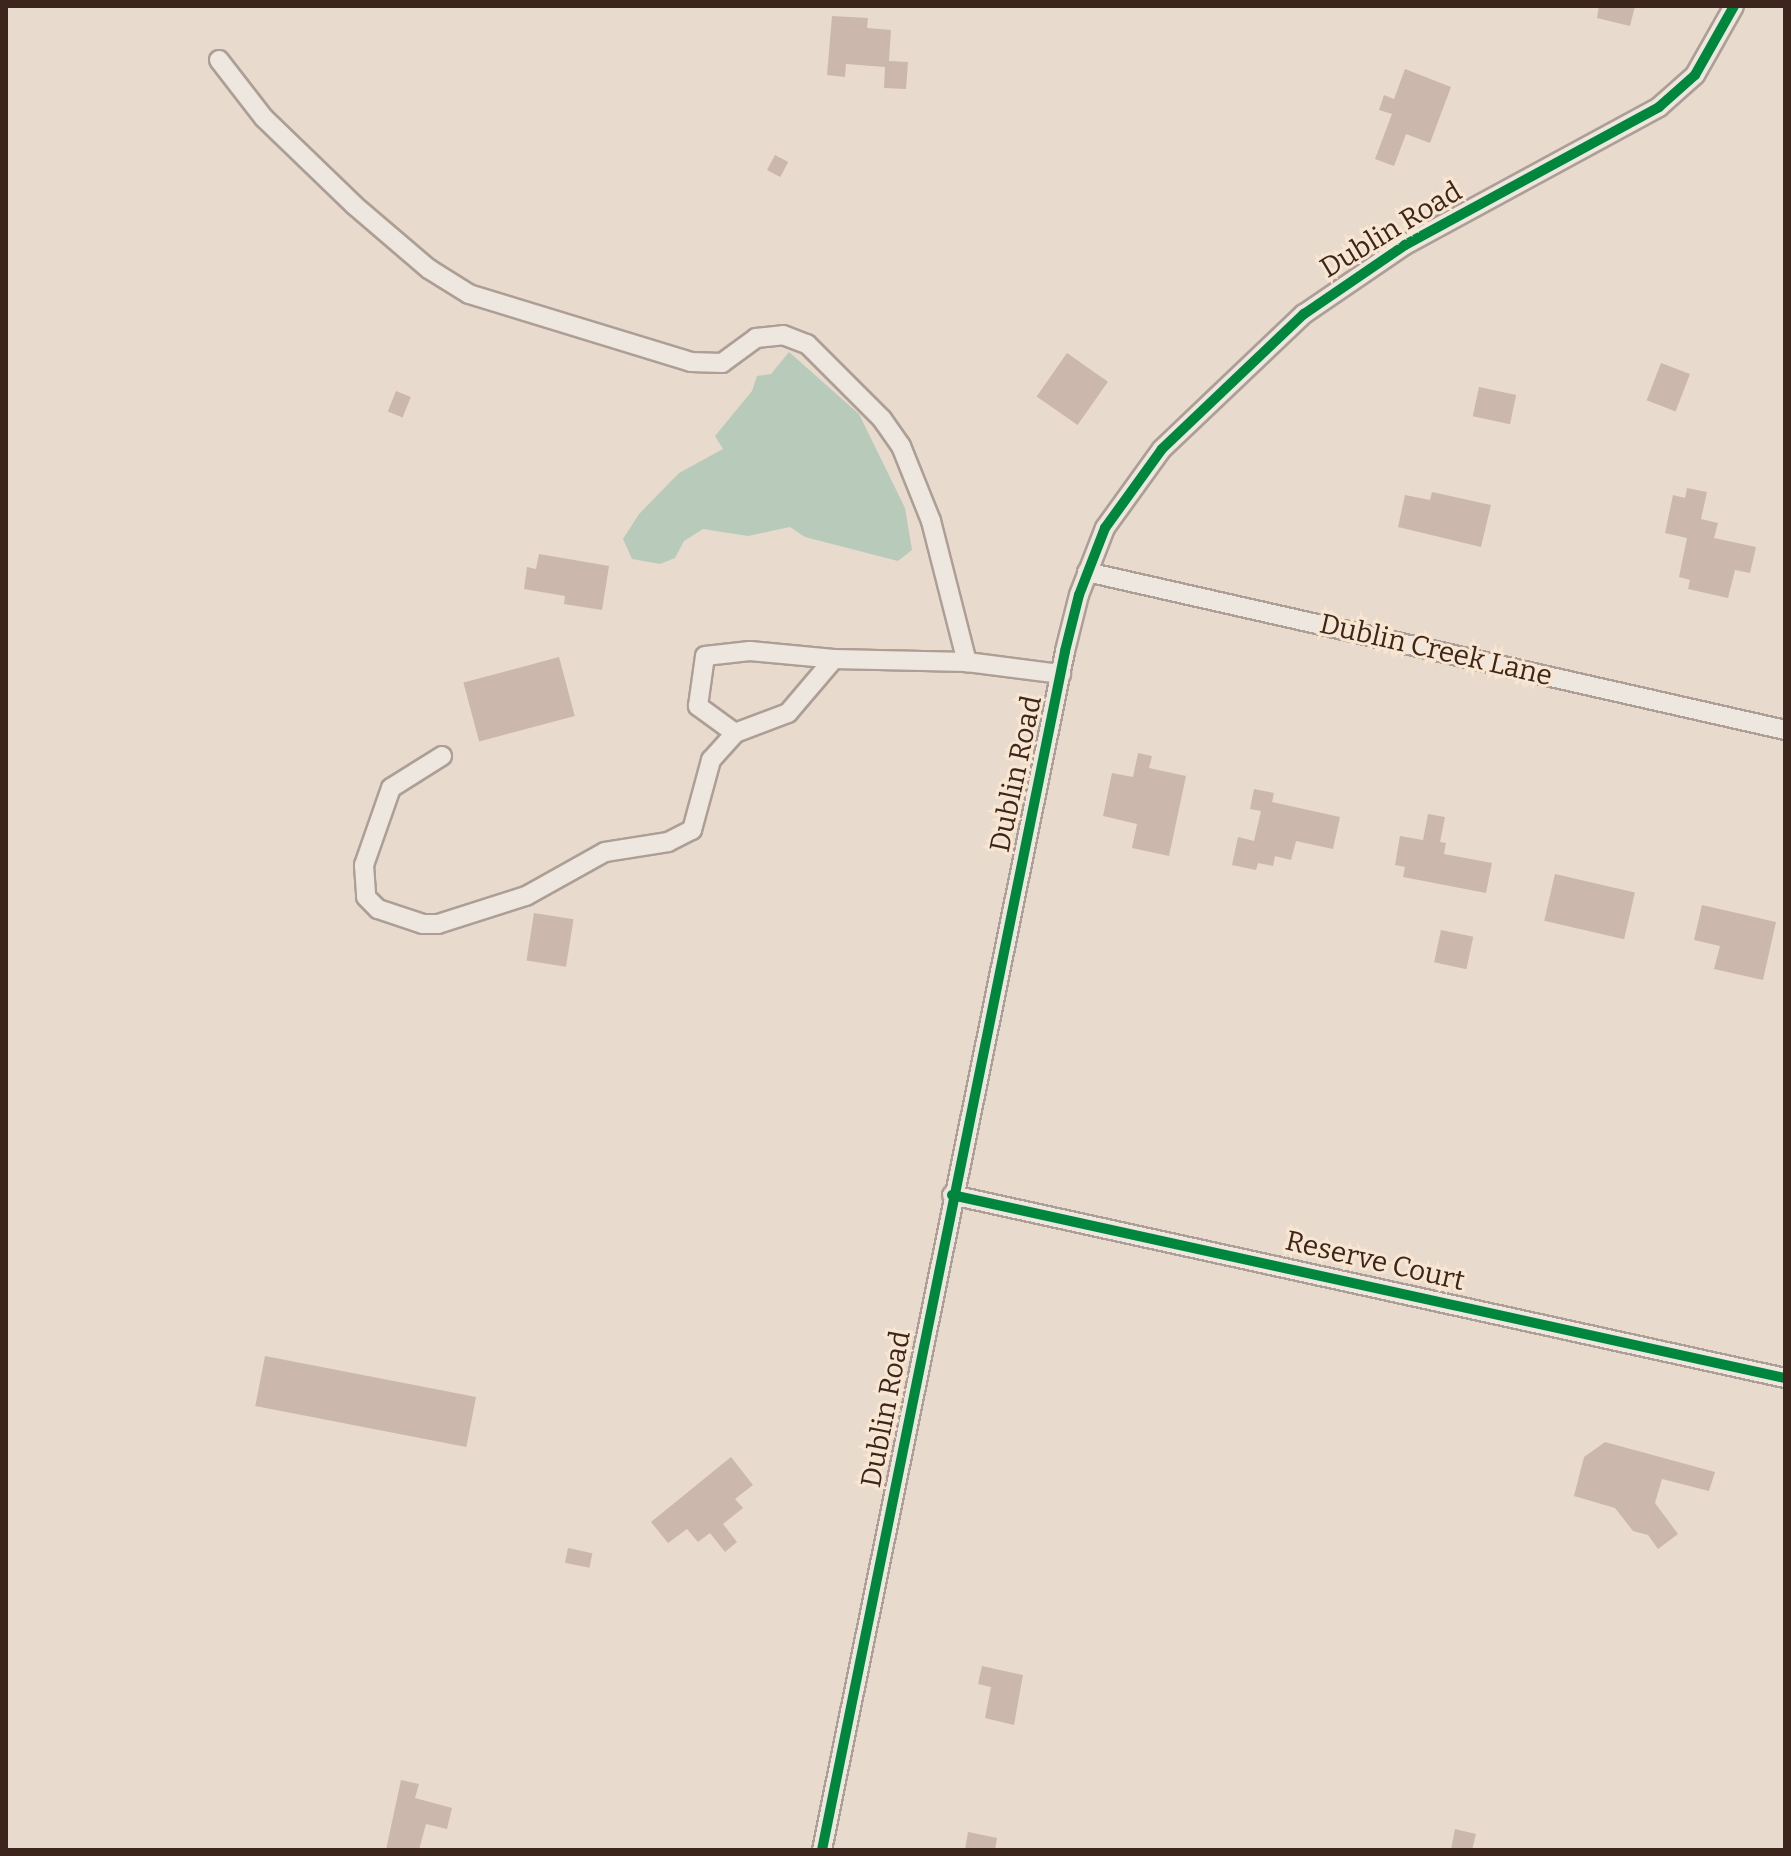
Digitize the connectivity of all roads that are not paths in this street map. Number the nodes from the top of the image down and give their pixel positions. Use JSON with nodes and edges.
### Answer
{"nodes":[{"id":1,"x":1734,"y":6,"type":"edge"},
{"id":2,"x":219,"y":60,"type":"dead end"},
{"id":3,"x":1087,"y":572,"type":"junction"},
{"id":4,"x":834,"y":659,"type":"junction"},
{"id":5,"x":967,"y":662,"type":"junction"},
{"id":6,"x":1061,"y":674,"type":"junction"},
{"id":7,"x":1785,"y":730,"type":"edge"},
{"id":8,"x":735,"y":733,"type":"junction"},
{"id":9,"x":442,"y":756,"type":"dead end"},
{"id":10,"x":952,"y":1195,"type":"junction"},
{"id":11,"x":1785,"y":1378,"type":"edge"},
{"id":12,"x":822,"y":1850,"type":"edge"}],
"edges":[{"from":1,"to":3,"type":"street","name":"Dublin Road"},
{"from":2,"to":5,"type":"street"},
{"from":3,"to":6,"type":"street","name":"Dublin Road"},
{"from":3,"to":7,"type":"street","name":"Dublin Creek Lane"},
{"from":4,"to":5,"type":"street"},
{"from":4,"to":8,"type":"street"},
{"from":4,"to":8,"type":"street"},
{"from":5,"to":6,"type":"street"},
{"from":6,"to":10,"type":"street","name":"Dublin Road"},
{"from":8,"to":9,"type":"street"},
{"from":10,"to":11,"type":"street","name":"Reserve Court"},
{"from":10,"to":12,"type":"street","name":"Dublin Road"}]}
